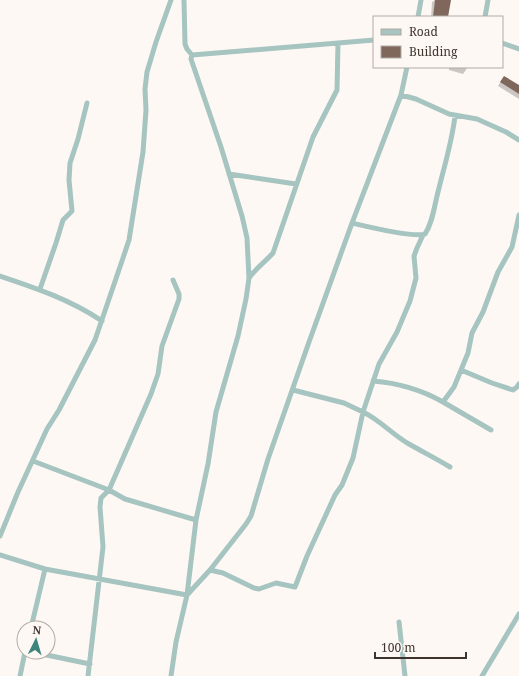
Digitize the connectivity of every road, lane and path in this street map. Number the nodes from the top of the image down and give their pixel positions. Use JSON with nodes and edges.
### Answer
{"nodes":[{"id":1,"x":171,"y":0,"type":"edge"},
{"id":2,"x":184,"y":0,"type":"edge"},
{"id":3,"x":421,"y":0,"type":"edge"},
{"id":4,"x":488,"y":0,"type":"edge"},
{"id":5,"x":418,"y":16,"type":"edge"},
{"id":6,"x":485,"y":16,"type":"edge"},
{"id":7,"x":373,"y":40,"type":"edge"},
{"id":8,"x":338,"y":43,"type":"junction"},
{"id":9,"x":503,"y":43,"type":"edge"},
{"id":10,"x":519,"y":48,"type":"edge"},
{"id":11,"x":192,"y":55,"type":"junction"},
{"id":12,"x":407,"y":68,"type":"edge"},
{"id":13,"x":401,"y":95,"type":"junction"},
{"id":14,"x":87,"y":102,"type":"dead end"},
{"id":15,"x":454,"y":116,"type":"junction"},
{"id":16,"x":519,"y":140,"type":"edge"},
{"id":17,"x":229,"y":174,"type":"junction"},
{"id":18,"x":296,"y":184,"type":"junction"},
{"id":19,"x":519,"y":215,"type":"edge"},
{"id":20,"x":352,"y":222,"type":"junction"},
{"id":21,"x":423,"y":236,"type":"junction"},
{"id":22,"x":0,"y":276,"type":"edge"},
{"id":23,"x":249,"y":278,"type":"junction"},
{"id":24,"x":173,"y":280,"type":"dead end"},
{"id":25,"x":40,"y":289,"type":"junction"},
{"id":26,"x":102,"y":321,"type":"junction"},
{"id":27,"x":461,"y":370,"type":"junction"},
{"id":28,"x":373,"y":381,"type":"junction"},
{"id":29,"x":519,"y":384,"type":"edge"},
{"id":30,"x":293,"y":390,"type":"junction"},
{"id":31,"x":444,"y":402,"type":"junction"},
{"id":32,"x":363,"y":412,"type":"junction"},
{"id":33,"x":491,"y":430,"type":"dead end"},
{"id":34,"x":33,"y":461,"type":"junction"},
{"id":35,"x":450,"y":467,"type":"dead end"},
{"id":36,"x":108,"y":490,"type":"junction"},
{"id":37,"x":196,"y":520,"type":"junction"},
{"id":38,"x":0,"y":536,"type":"edge"},
{"id":39,"x":0,"y":555,"type":"edge"},
{"id":40,"x":45,"y":569,"type":"junction"},
{"id":41,"x":210,"y":570,"type":"junction"},
{"id":42,"x":100,"y":578,"type":"junction"},
{"id":43,"x":187,"y":595,"type":"junction"},
{"id":44,"x":519,"y":614,"type":"edge"},
{"id":45,"x":33,"y":620,"type":"edge"},
{"id":46,"x":399,"y":622,"type":"dead end"},
{"id":47,"x":56,"y":657,"type":"edge"},
{"id":48,"x":23,"y":660,"type":"edge"},
{"id":49,"x":90,"y":664,"type":"junction"},
{"id":50,"x":20,"y":676,"type":"edge"},
{"id":51,"x":88,"y":676,"type":"edge"},
{"id":52,"x":171,"y":676,"type":"edge"},
{"id":53,"x":405,"y":676,"type":"edge"},
{"id":54,"x":482,"y":676,"type":"edge"}],
"edges":[{"from":1,"to":26,"type":"street"},
{"from":2,"to":11,"type":"street"},
{"from":3,"to":5,"type":"street"},
{"from":4,"to":6,"type":"street"},
{"from":7,"to":8,"type":"street"},
{"from":8,"to":11,"type":"street"},
{"from":8,"to":18,"type":"street"},
{"from":9,"to":10,"type":"street"},
{"from":11,"to":17,"type":"street"},
{"from":12,"to":13,"type":"street"},
{"from":13,"to":15,"type":"street"},
{"from":13,"to":20,"type":"street"},
{"from":14,"to":25,"type":"street"},
{"from":15,"to":16,"type":"street"},
{"from":15,"to":21,"type":"street"},
{"from":17,"to":18,"type":"street"},
{"from":17,"to":23,"type":"street"},
{"from":18,"to":23,"type":"street"},
{"from":19,"to":27,"type":"street"},
{"from":20,"to":21,"type":"street"},
{"from":20,"to":30,"type":"street"},
{"from":21,"to":28,"type":"street"},
{"from":22,"to":25,"type":"street"},
{"from":23,"to":37,"type":"street"},
{"from":24,"to":36,"type":"street"},
{"from":25,"to":26,"type":"street"},
{"from":26,"to":34,"type":"street"},
{"from":27,"to":29,"type":"street"},
{"from":27,"to":31,"type":"street"},
{"from":28,"to":31,"type":"street"},
{"from":28,"to":32,"type":"street"},
{"from":30,"to":32,"type":"street"},
{"from":30,"to":41,"type":"street"},
{"from":31,"to":33,"type":"street"},
{"from":32,"to":35,"type":"street"},
{"from":32,"to":41,"type":"street"},
{"from":34,"to":36,"type":"street"},
{"from":34,"to":38,"type":"street"},
{"from":36,"to":37,"type":"street"},
{"from":36,"to":42,"type":"street"},
{"from":37,"to":43,"type":"street"},
{"from":39,"to":40,"type":"street"},
{"from":40,"to":42,"type":"street"},
{"from":40,"to":45,"type":"street"},
{"from":41,"to":43,"type":"street"},
{"from":42,"to":43,"type":"street"},
{"from":42,"to":49,"type":"street"},
{"from":43,"to":52,"type":"street"},
{"from":44,"to":54,"type":"street"},
{"from":46,"to":53,"type":"street"},
{"from":47,"to":49,"type":"street"},
{"from":48,"to":50,"type":"street"},
{"from":49,"to":51,"type":"street"}]}
